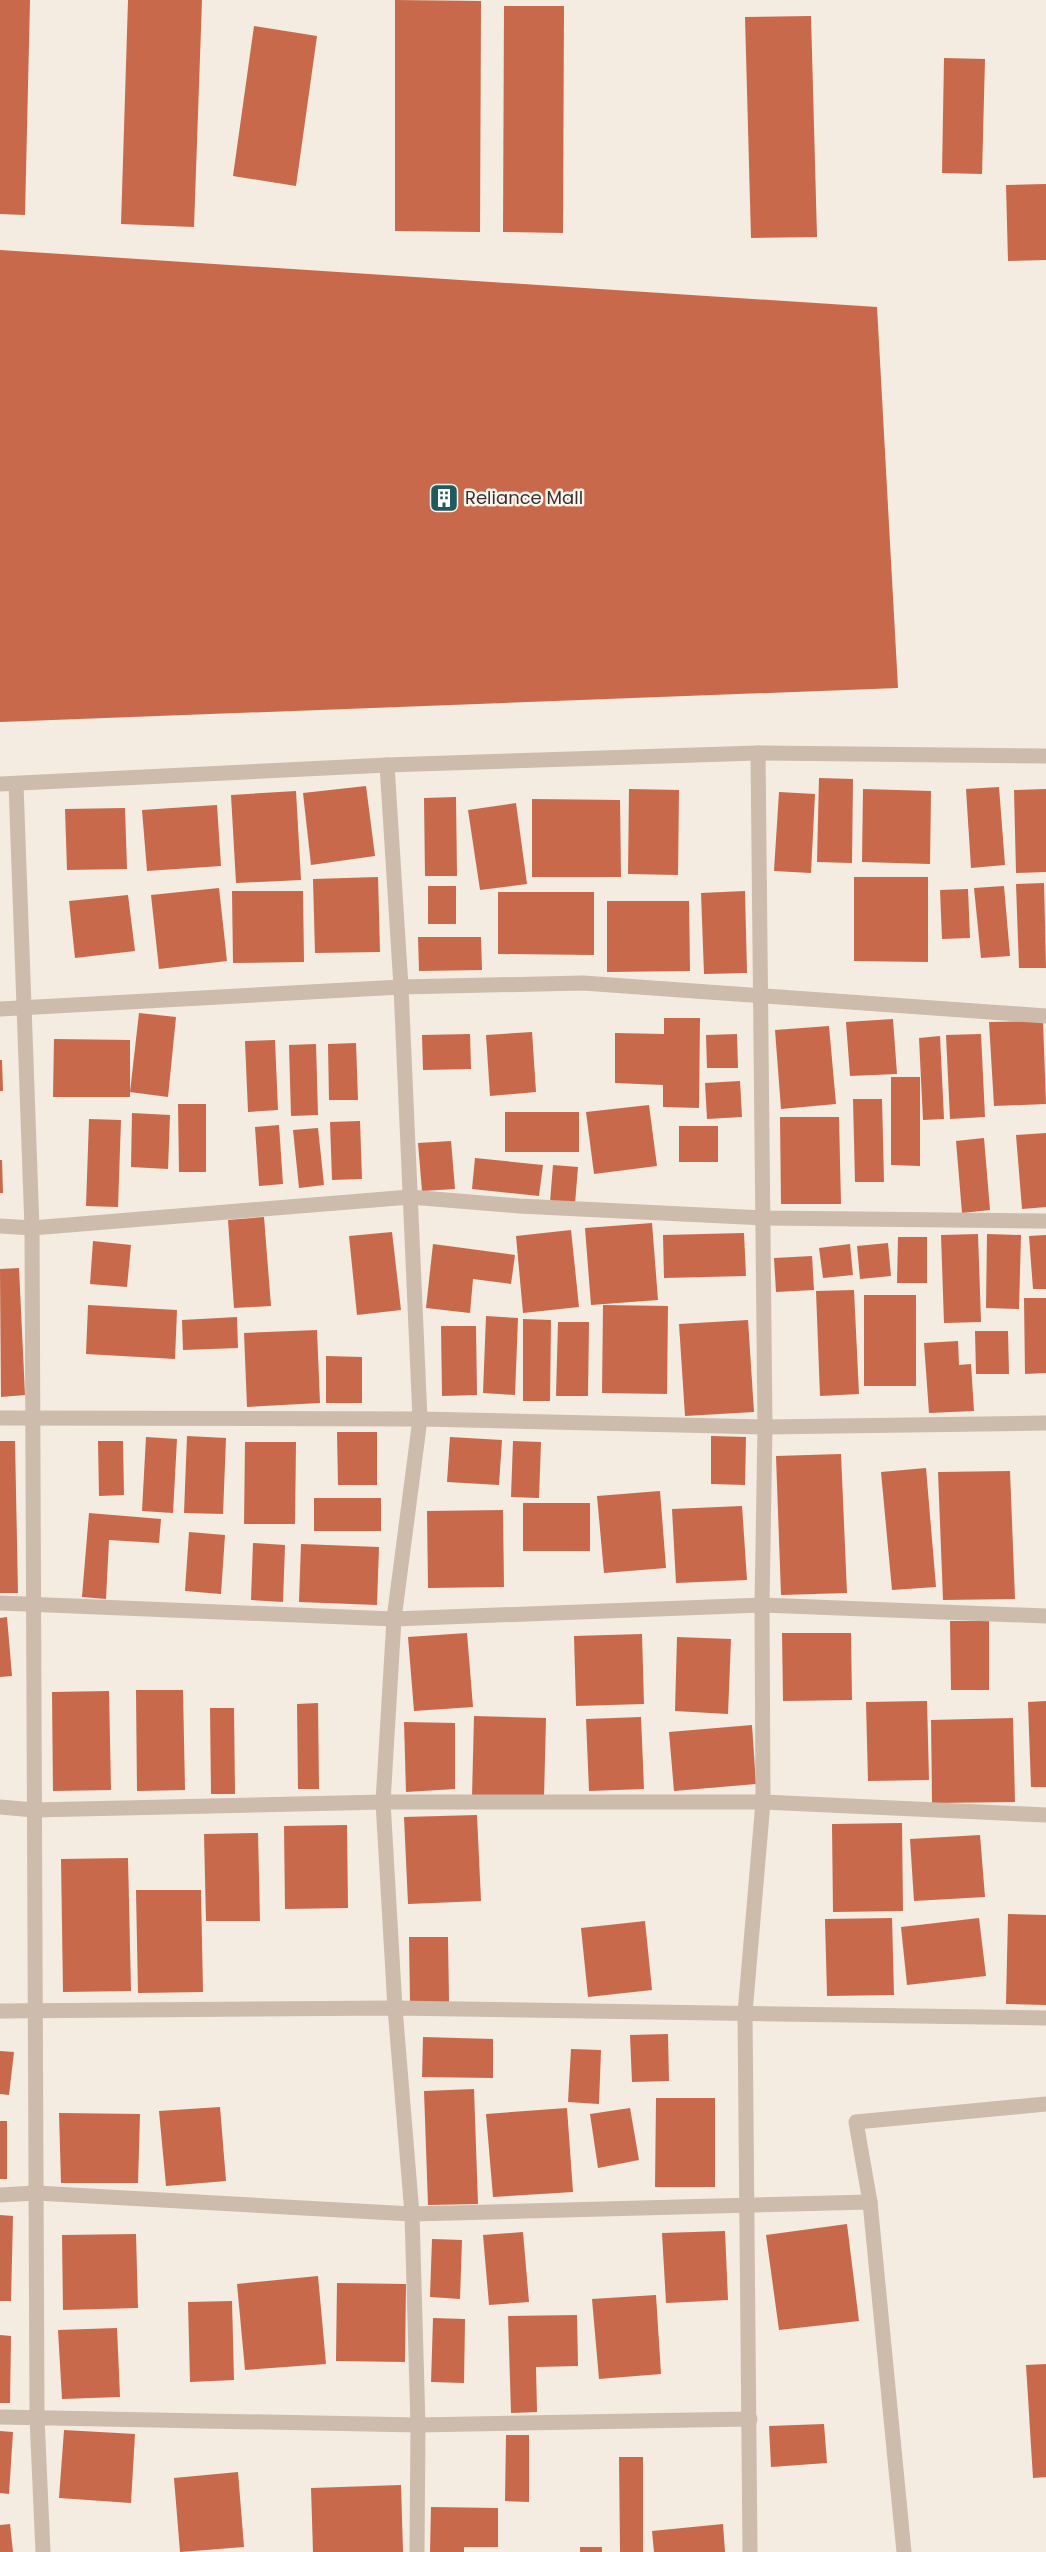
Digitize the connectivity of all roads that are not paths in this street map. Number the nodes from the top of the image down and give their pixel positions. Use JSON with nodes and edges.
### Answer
{"nodes":[{"id":1,"x":758,"y":753,"type":"junction"},
{"id":2,"x":1046,"y":756,"type":"edge"},
{"id":3,"x":387,"y":765,"type":"junction"},
{"id":4,"x":8,"y":784,"type":"edge"},
{"id":5,"x":401,"y":987,"type":"junction"},
{"id":6,"x":762,"y":995,"type":"junction"},
{"id":7,"x":23,"y":1008,"type":"junction"},
{"id":8,"x":0,"y":1009,"type":"edge"},
{"id":9,"x":1046,"y":1016,"type":"edge"},
{"id":10,"x":410,"y":1197,"type":"junction"},
{"id":11,"x":765,"y":1218,"type":"junction"},
{"id":12,"x":1046,"y":1221,"type":"edge"},
{"id":13,"x":0,"y":1226,"type":"edge"},
{"id":14,"x":32,"y":1228,"type":"junction"},
{"id":15,"x":0,"y":1418,"type":"edge"},
{"id":16,"x":34,"y":1419,"type":"junction"},
{"id":17,"x":420,"y":1419,"type":"junction"},
{"id":18,"x":1046,"y":1423,"type":"edge"},
{"id":19,"x":765,"y":1427,"type":"junction"},
{"id":20,"x":0,"y":1603,"type":"edge"},
{"id":21,"x":33,"y":1603,"type":"junction"},
{"id":22,"x":762,"y":1605,"type":"junction"},
{"id":23,"x":1046,"y":1616,"type":"edge"},
{"id":24,"x":394,"y":1619,"type":"junction"},
{"id":25,"x":383,"y":1802,"type":"junction"},
{"id":26,"x":763,"y":1802,"type":"junction"},
{"id":27,"x":0,"y":1807,"type":"edge"},
{"id":28,"x":34,"y":1810,"type":"junction"},
{"id":29,"x":1046,"y":1815,"type":"edge"},
{"id":30,"x":395,"y":2008,"type":"junction"},
{"id":31,"x":0,"y":2011,"type":"edge"},
{"id":32,"x":37,"y":2012,"type":"junction"},
{"id":33,"x":745,"y":2013,"type":"junction"},
{"id":34,"x":1046,"y":2018,"type":"edge"},
{"id":35,"x":1046,"y":2104,"type":"edge"},
{"id":36,"x":36,"y":2193,"type":"junction"},
{"id":37,"x":0,"y":2195,"type":"edge"},
{"id":38,"x":870,"y":2202,"type":"junction"},
{"id":39,"x":745,"y":2203,"type":"junction"},
{"id":40,"x":412,"y":2214,"type":"junction"},
{"id":41,"x":0,"y":2417,"type":"edge"},
{"id":42,"x":37,"y":2418,"type":"junction"},
{"id":43,"x":750,"y":2419,"type":"junction"},
{"id":44,"x":418,"y":2425,"type":"junction"},
{"id":45,"x":43,"y":2552,"type":"edge"},
{"id":46,"x":417,"y":2552,"type":"edge"},
{"id":47,"x":750,"y":2552,"type":"edge"},
{"id":48,"x":904,"y":2552,"type":"edge"}],
"edges":[{"from":1,"to":2,"type":"street"},
{"from":1,"to":3,"type":"street"},
{"from":1,"to":6,"type":"street"},
{"from":3,"to":4,"type":"street"},
{"from":3,"to":5,"type":"street"},
{"from":4,"to":7,"type":"street"},
{"from":5,"to":6,"type":"street"},
{"from":5,"to":7,"type":"street"},
{"from":5,"to":10,"type":"street"},
{"from":6,"to":9,"type":"street"},
{"from":6,"to":11,"type":"street"},
{"from":7,"to":8,"type":"street"},
{"from":7,"to":14,"type":"street"},
{"from":10,"to":11,"type":"street"},
{"from":10,"to":14,"type":"street"},
{"from":10,"to":17,"type":"street"},
{"from":11,"to":12,"type":"street"},
{"from":11,"to":19,"type":"street"},
{"from":13,"to":14,"type":"street"},
{"from":14,"to":16,"type":"street"},
{"from":15,"to":16,"type":"street"},
{"from":16,"to":17,"type":"street"},
{"from":16,"to":21,"type":"street"},
{"from":17,"to":19,"type":"street"},
{"from":17,"to":24,"type":"street"},
{"from":18,"to":19,"type":"street"},
{"from":19,"to":22,"type":"street"},
{"from":20,"to":21,"type":"street"},
{"from":21,"to":24,"type":"street"},
{"from":21,"to":28,"type":"street"},
{"from":22,"to":23,"type":"street"},
{"from":22,"to":24,"type":"street"},
{"from":22,"to":26,"type":"street"},
{"from":24,"to":25,"type":"street"},
{"from":25,"to":26,"type":"street"},
{"from":25,"to":28,"type":"street"},
{"from":25,"to":30,"type":"street"},
{"from":26,"to":29,"type":"street"},
{"from":26,"to":33,"type":"street"},
{"from":27,"to":28,"type":"street"},
{"from":28,"to":32,"type":"street"},
{"from":30,"to":32,"type":"street"},
{"from":30,"to":33,"type":"street"},
{"from":30,"to":40,"type":"street"},
{"from":31,"to":32,"type":"street"},
{"from":32,"to":36,"type":"street"},
{"from":33,"to":34,"type":"street"},
{"from":33,"to":39,"type":"street"},
{"from":35,"to":38,"type":"street"},
{"from":36,"to":37,"type":"street"},
{"from":36,"to":40,"type":"street"},
{"from":36,"to":42,"type":"street"},
{"from":38,"to":39,"type":"street"},
{"from":38,"to":48,"type":"street"},
{"from":39,"to":40,"type":"street"},
{"from":39,"to":43,"type":"street"},
{"from":40,"to":44,"type":"street"},
{"from":41,"to":42,"type":"street"},
{"from":42,"to":44,"type":"street"},
{"from":42,"to":45,"type":"street"},
{"from":43,"to":44,"type":"street"},
{"from":43,"to":47,"type":"street"},
{"from":44,"to":46,"type":"street"}]}
